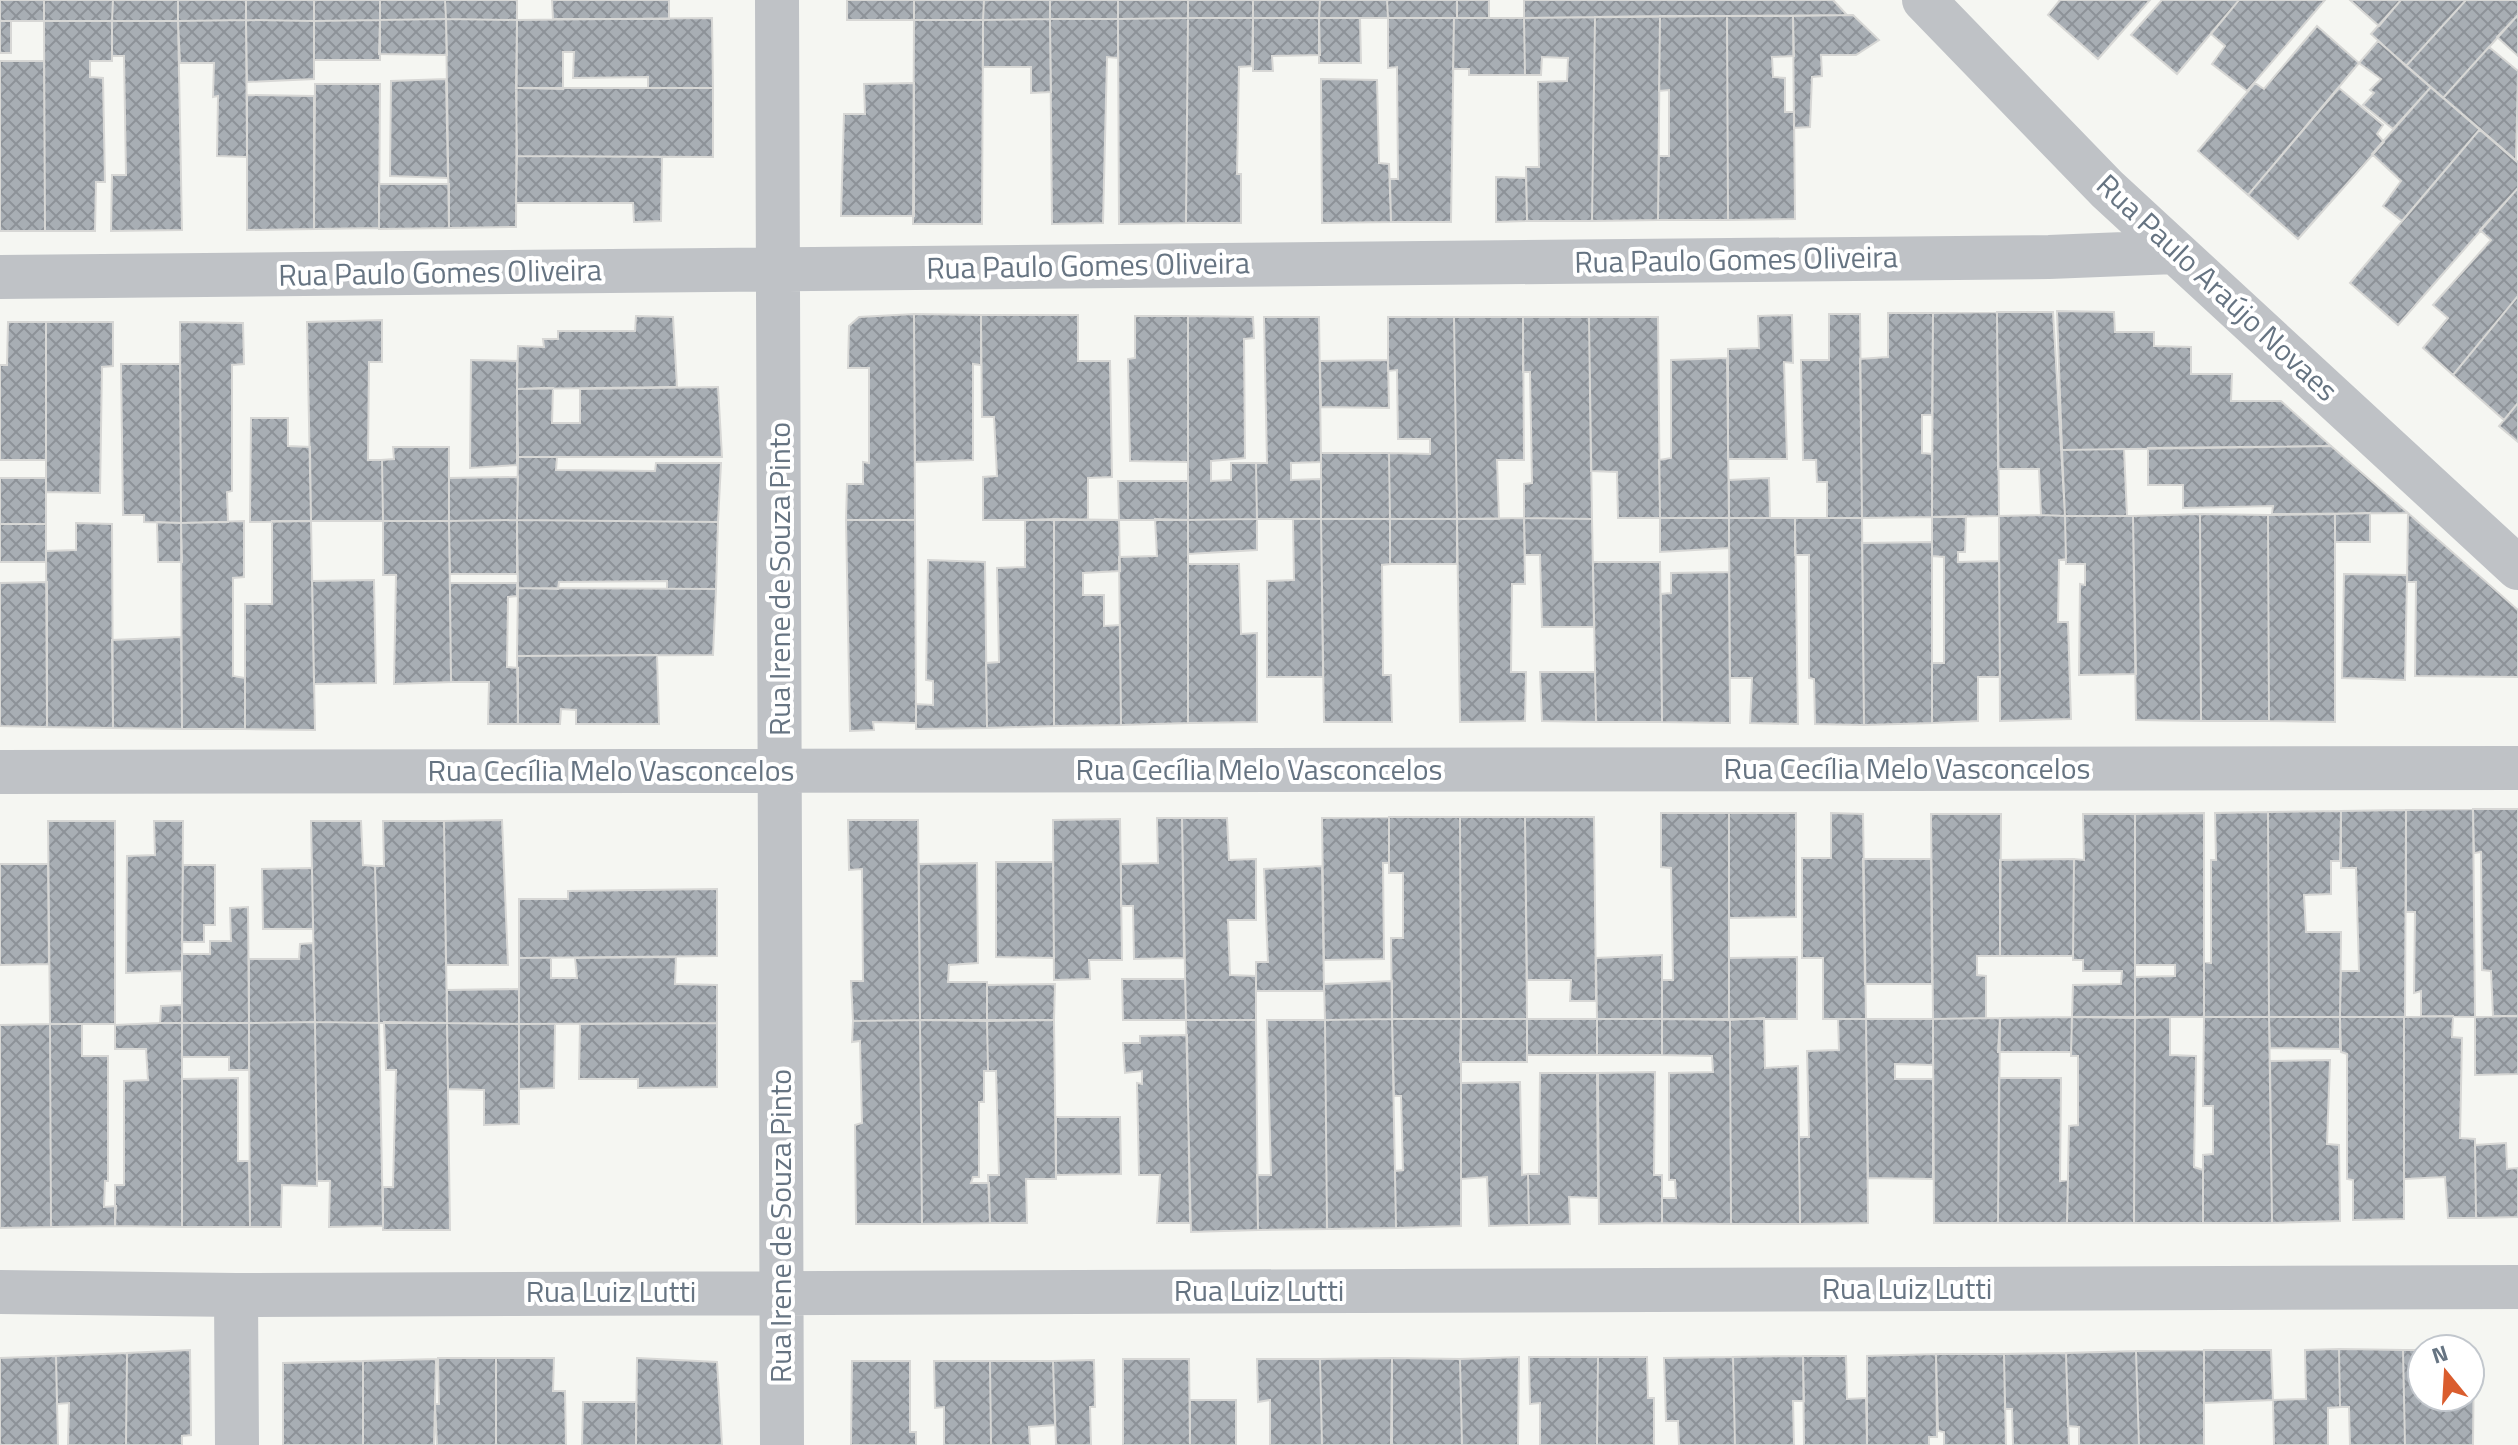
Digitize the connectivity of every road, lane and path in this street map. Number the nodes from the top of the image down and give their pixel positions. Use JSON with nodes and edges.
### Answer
{"nodes":[{"id":1,"x":777,"y":0,"type":"edge"},
{"id":2,"x":1924,"y":0,"type":"edge"},
{"id":3,"x":2175,"y":252,"type":"junction"},
{"id":4,"x":778,"y":269,"type":"junction"},
{"id":5,"x":0,"y":277,"type":"edge"},
{"id":6,"x":2518,"y":568,"type":"edge"},
{"id":7,"x":2518,"y":768,"type":"edge"},
{"id":8,"x":781,"y":771,"type":"junction"},
{"id":9,"x":0,"y":772,"type":"edge"},
{"id":10,"x":2518,"y":1287,"type":"edge"},
{"id":11,"x":779,"y":1291,"type":"junction"},
{"id":12,"x":0,"y":1292,"type":"edge"},
{"id":13,"x":236,"y":1295,"type":"junction"},
{"id":14,"x":237,"y":1445,"type":"edge"},
{"id":15,"x":782,"y":1445,"type":"edge"}],
"edges":[{"from":1,"to":4,"type":"street","name":"Rua Irene de Souza Pinto"},
{"from":2,"to":3,"type":"street","name":"Rua Paulo Araújo Novaes"},
{"from":3,"to":4,"type":"street","name":"Rua Paulo Gomes Oliveira"},
{"from":3,"to":6,"type":"street","name":"Rua Paulo Araújo Novaes"},
{"from":4,"to":5,"type":"street","name":"Rua Paulo Gomes Oliveira"},
{"from":4,"to":8,"type":"street","name":"Rua Irene de Souza Pinto"},
{"from":7,"to":8,"type":"street","name":"Rua Cecília Melo Vasconcelos"},
{"from":8,"to":9,"type":"street","name":"Rua Cecília Melo Vasconcelos"},
{"from":8,"to":11,"type":"street","name":"Rua Irene de Souza Pinto"},
{"from":10,"to":11,"type":"street","name":"Rua Luiz Lutti"},
{"from":11,"to":13,"type":"street","name":"Rua Luiz Lutti"},
{"from":11,"to":15,"type":"street","name":"Rua Irene de Souza Pinto"},
{"from":12,"to":13,"type":"street","name":"Rua Luiz Lutti"},
{"from":13,"to":14,"type":"street"}]}
